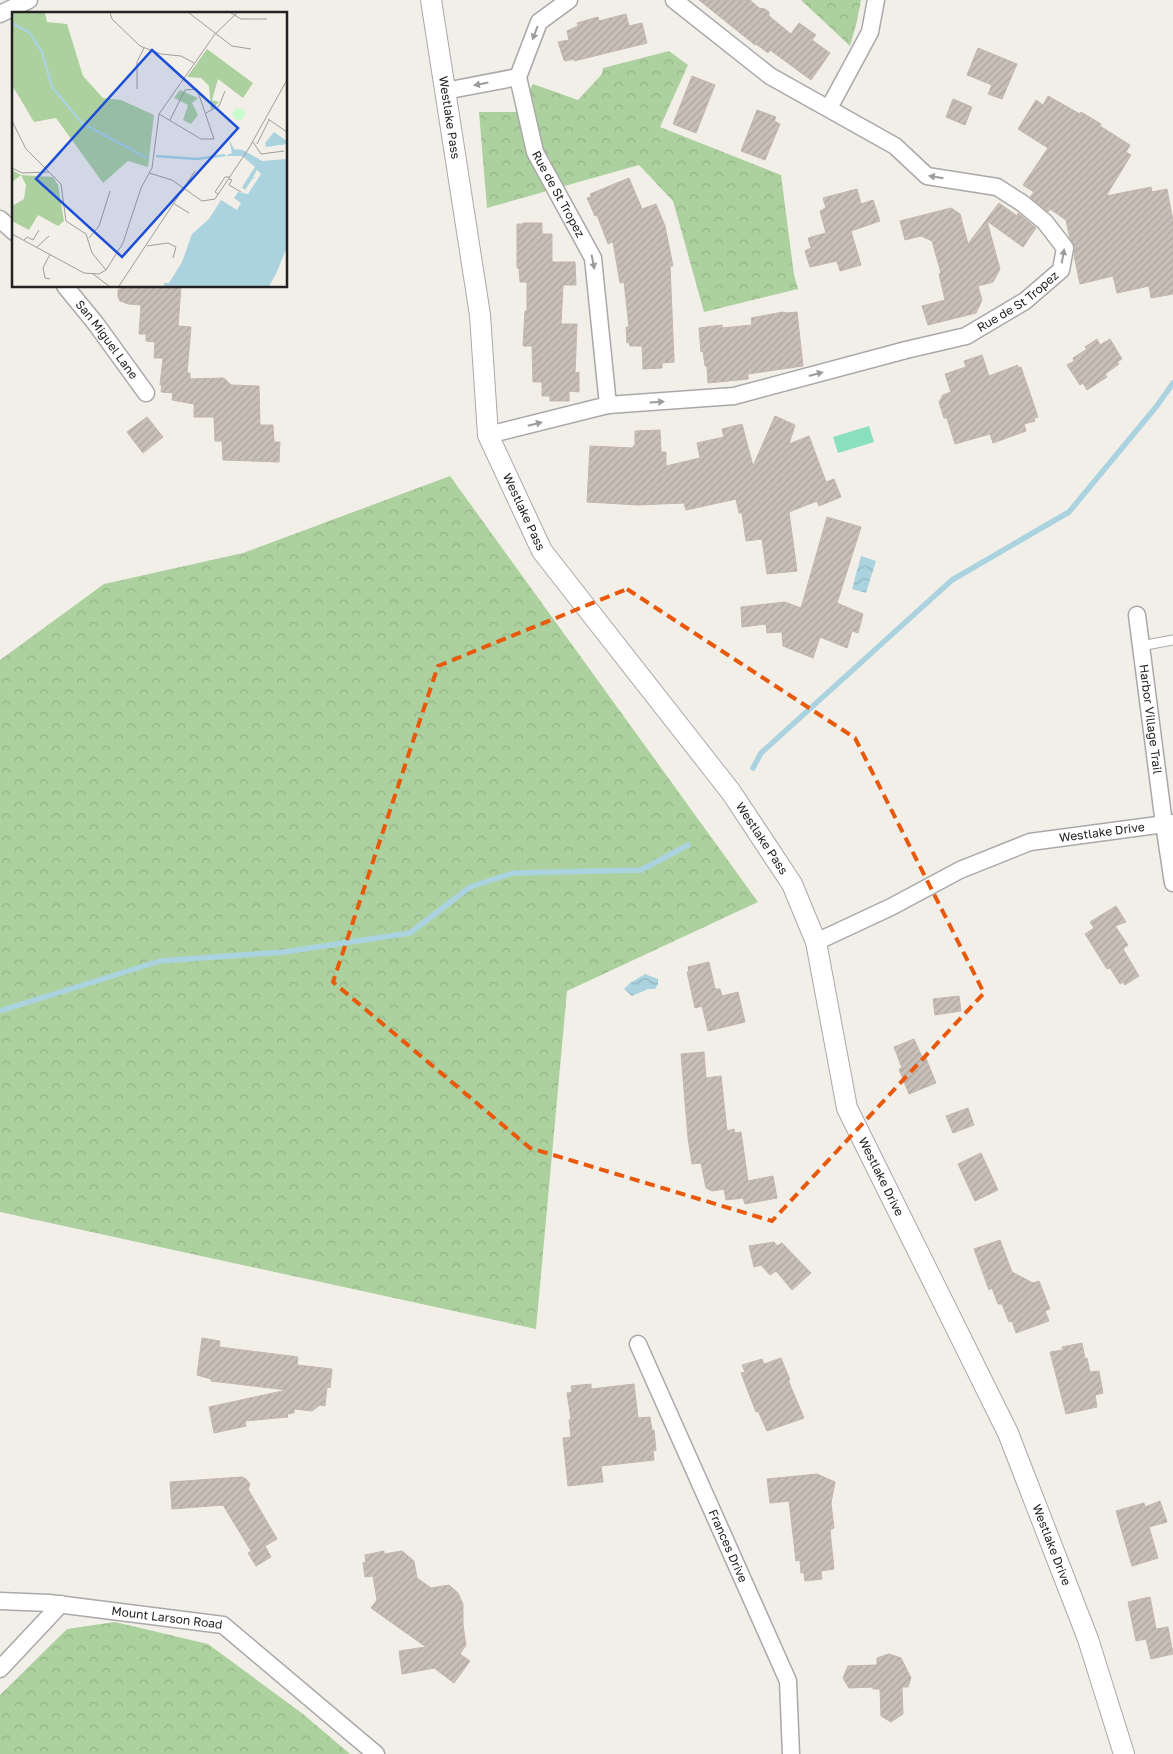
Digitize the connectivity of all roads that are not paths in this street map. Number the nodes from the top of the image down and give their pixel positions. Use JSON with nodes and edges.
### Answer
{"nodes":[{"id":1,"x":29,"y":0,"type":"edge"},
{"id":2,"x":431,"y":0,"type":"edge"},
{"id":3,"x":569,"y":0,"type":"edge"},
{"id":4,"x":674,"y":0,"type":"edge"},
{"id":5,"x":876,"y":0,"type":"edge"},
{"id":6,"x":0,"y":14,"type":"edge"},
{"id":7,"x":518,"y":77,"type":"junction"},
{"id":8,"x":445,"y":91,"type":"junction"},
{"id":9,"x":829,"y":108,"type":"junction"},
{"id":10,"x":0,"y":219,"type":"edge"},
{"id":11,"x":12,"y":230,"type":"edge"},
{"id":12,"x":67,"y":288,"type":"edge"},
{"id":13,"x":146,"y":392,"type":"dead end"},
{"id":14,"x":608,"y":405,"type":"junction"},
{"id":15,"x":488,"y":435,"type":"junction"},
{"id":16,"x":1137,"y":615,"type":"dead end"},
{"id":17,"x":1173,"y":640,"type":"edge"},
{"id":18,"x":1141,"y":646,"type":"junction"},
{"id":19,"x":1168,"y":824,"type":"edge"},
{"id":20,"x":1173,"y":883,"type":"edge"},
{"id":21,"x":816,"y":942,"type":"junction"},
{"id":22,"x":638,"y":1344,"type":"dead end"},
{"id":23,"x":0,"y":1601,"type":"edge"},
{"id":24,"x":61,"y":1604,"type":"junction"},
{"id":25,"x":0,"y":1669,"type":"edge"},
{"id":26,"x":376,"y":1754,"type":"edge"},
{"id":27,"x":791,"y":1754,"type":"edge"},
{"id":28,"x":1124,"y":1754,"type":"edge"}],
"edges":[{"from":1,"to":6,"type":"street"},
{"from":2,"to":8,"type":"street","name":"Westlake Pass"},
{"from":3,"to":7,"type":"street","one_way":true},
{"from":4,"to":9,"type":"street","name":"Rue de St Tropez"},
{"from":5,"to":9,"type":"street"},
{"from":7,"to":8,"type":"street","one_way":true},
{"from":7,"to":14,"type":"street","name":"Rue de St Tropez","one_way":true},
{"from":8,"to":15,"type":"street","name":"Westlake Pass"},
{"from":14,"to":9,"type":"street","name":"Rue de St Tropez","one_way":true},
{"from":10,"to":11,"type":"street"},
{"from":12,"to":13,"type":"street","name":"San Miguel Lane"},
{"from":15,"to":14,"type":"street","name":"Rue de St Tropez","one_way":true},
{"from":15,"to":21,"type":"street","name":"Westlake Pass"},
{"from":16,"to":18,"type":"street","name":"Harbor Village Trail"},
{"from":17,"to":18,"type":"lane"},
{"from":18,"to":19,"type":"street","name":"Harbor Village Trail"},
{"from":19,"to":20,"type":"street","name":"Harbor Village Trail"},
{"from":19,"to":21,"type":"street","name":"Westlake Drive"},
{"from":21,"to":28,"type":"street","name":"Westlake Drive"},
{"from":22,"to":27,"type":"street","name":"Frances Drive"},
{"from":23,"to":24,"type":"street","name":"Mount Larson Road"},
{"from":24,"to":25,"type":"street"},
{"from":24,"to":26,"type":"street","name":"Mount Larson Road"}]}
